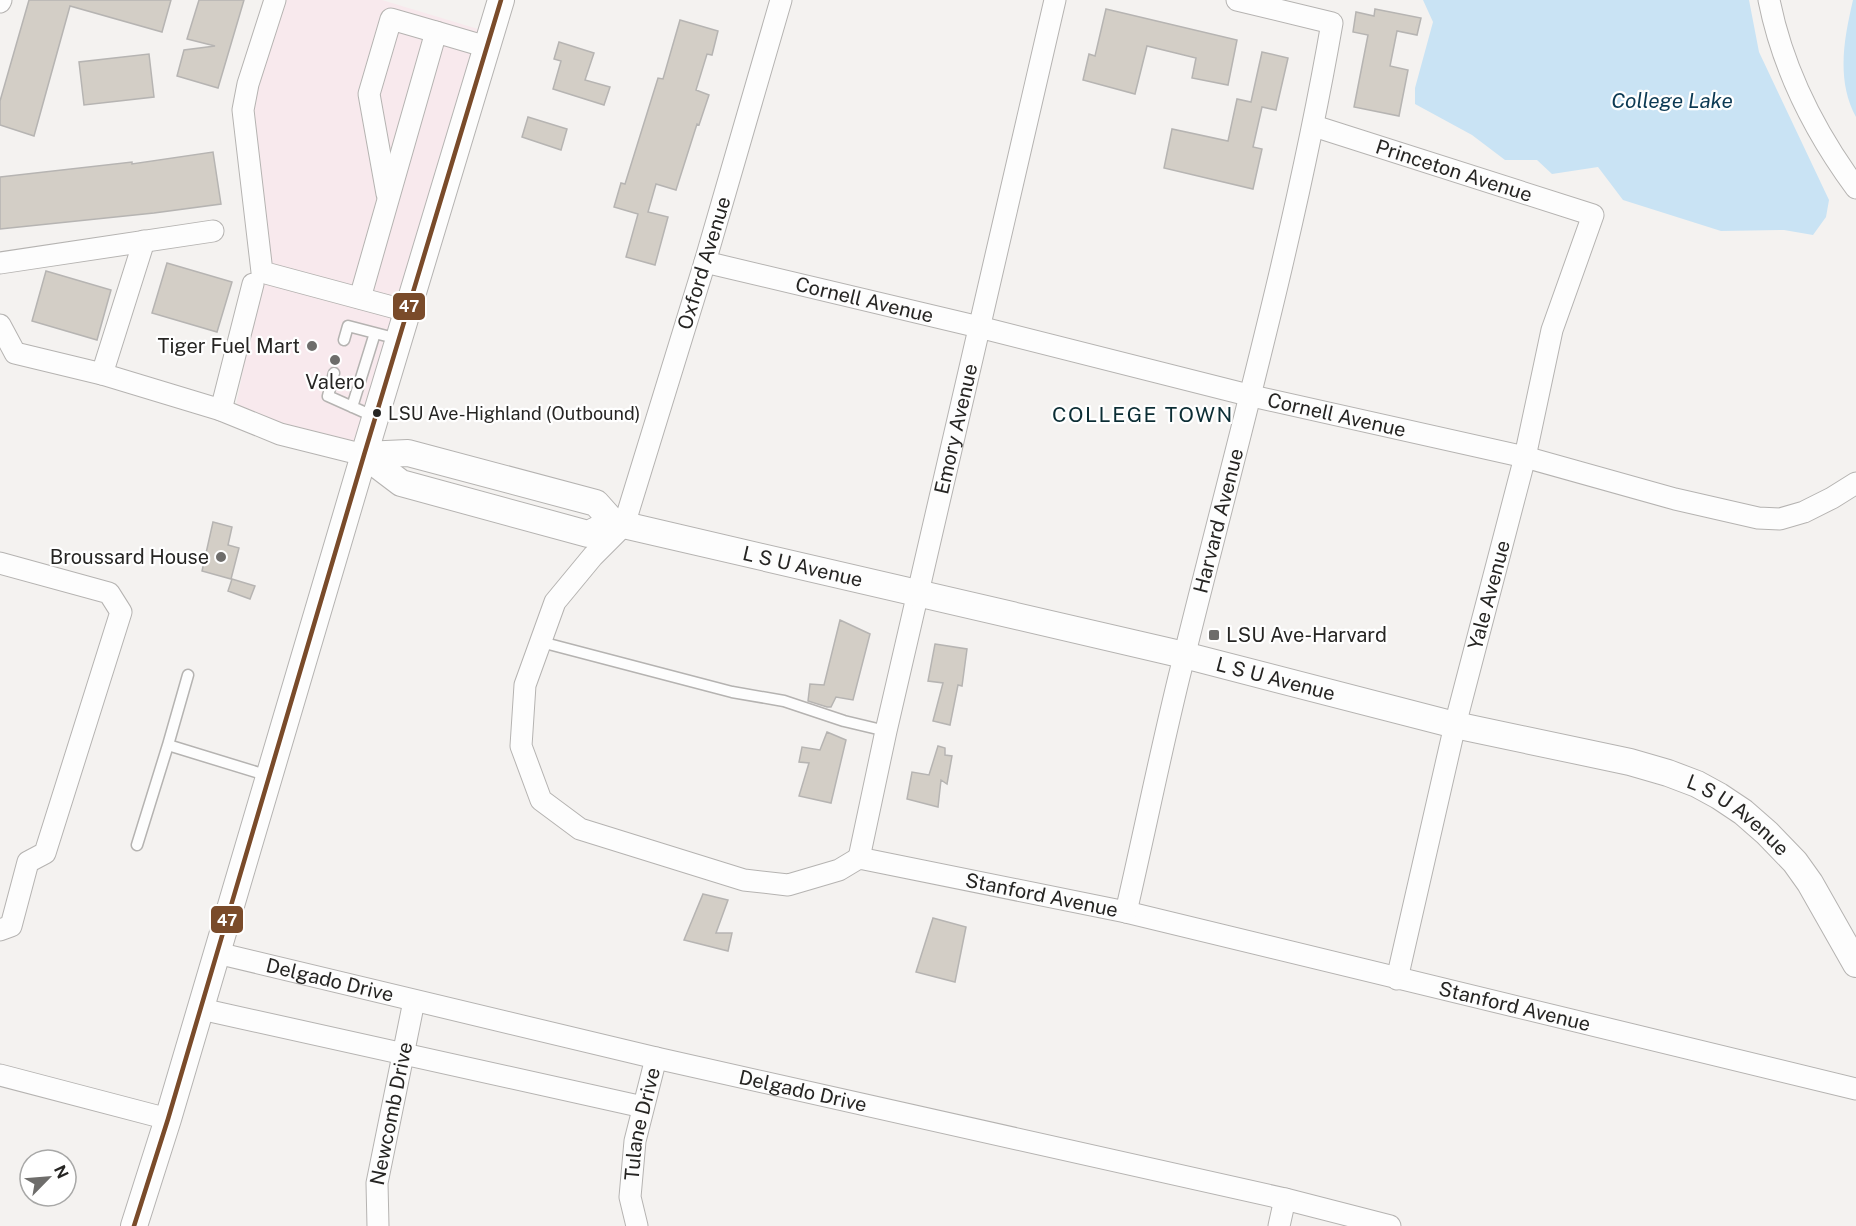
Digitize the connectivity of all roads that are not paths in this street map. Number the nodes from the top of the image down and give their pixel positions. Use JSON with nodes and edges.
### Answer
{"nodes":[{"id":1,"x":275,"y":0,"type":"edge"},
{"id":2,"x":501,"y":0,"type":"edge"},
{"id":3,"x":781,"y":0,"type":"edge"},
{"id":4,"x":1055,"y":0,"type":"edge"},
{"id":5,"x":1237,"y":0,"type":"edge"},
{"id":6,"x":1769,"y":0,"type":"edge"},
{"id":7,"x":436,"y":32,"type":"junction"},
{"id":8,"x":487,"y":47,"type":"junction"},
{"id":9,"x":1314,"y":126,"type":"junction"},
{"id":10,"x":1856,"y":188,"type":"edge"},
{"id":11,"x":388,"y":200,"type":"junction"},
{"id":12,"x":1593,"y":215,"type":"joint"},
{"id":13,"x":213,"y":231,"type":"dead end"},
{"id":14,"x":144,"y":241,"type":"junction"},
{"id":15,"x":705,"y":262,"type":"junction"},
{"id":16,"x":0,"y":263,"type":"edge"},
{"id":17,"x":253,"y":284,"type":"dead end"},
{"id":18,"x":360,"y":297,"type":"junction"},
{"id":19,"x":407,"y":311,"type":"junction"},
{"id":20,"x":0,"y":325,"type":"edge"},
{"id":21,"x":979,"y":327,"type":"junction"},
{"id":22,"x":387,"y":336,"type":"junction"},
{"id":23,"x":344,"y":340,"type":"dead end"},
{"id":24,"x":334,"y":373,"type":"dead end"},
{"id":25,"x":102,"y":374,"type":"junction"},
{"id":26,"x":1252,"y":396,"type":"junction"},
{"id":27,"x":352,"y":407,"type":"junction"},
{"id":28,"x":221,"y":411,"type":"junction"},
{"id":29,"x":375,"y":418,"type":"junction"},
{"id":30,"x":364,"y":454,"type":"junction"},
{"id":31,"x":1525,"y":458,"type":"junction"},
{"id":32,"x":1856,"y":483,"type":"edge"},
{"id":33,"x":618,"y":523,"type":"junction"},
{"id":34,"x":0,"y":563,"type":"edge"},
{"id":35,"x":919,"y":592,"type":"junction"},
{"id":36,"x":540,"y":642,"type":"junction"},
{"id":37,"x":1184,"y":655,"type":"junction"},
{"id":38,"x":188,"y":675,"type":"dead end"},
{"id":39,"x":1455,"y":725,"type":"junction"},
{"id":40,"x":886,"y":731,"type":"junction"},
{"id":41,"x":168,"y":745,"type":"junction"},
{"id":42,"x":270,"y":777,"type":"junction"},
{"id":43,"x":137,"y":845,"type":"dead end"},
{"id":44,"x":859,"y":858,"type":"junction"},
{"id":45,"x":1126,"y":912,"type":"junction"},
{"id":46,"x":0,"y":930,"type":"edge"},
{"id":47,"x":217,"y":953,"type":"junction"},
{"id":48,"x":1856,"y":964,"type":"edge"},
{"id":49,"x":1397,"y":979,"type":"junction"},
{"id":50,"x":414,"y":1001,"type":"junction"},
{"id":51,"x":201,"y":1009,"type":"junction"},
{"id":52,"x":404,"y":1053,"type":"junction"},
{"id":53,"x":656,"y":1058,"type":"junction"},
{"id":54,"x":0,"y":1075,"type":"edge"},
{"id":55,"x":1856,"y":1089,"type":"edge"},
{"id":56,"x":643,"y":1107,"type":"junction"},
{"id":57,"x":168,"y":1119,"type":"junction"},
{"id":58,"x":1285,"y":1199,"type":"junction"},
{"id":59,"x":134,"y":1226,"type":"edge"},
{"id":60,"x":378,"y":1226,"type":"edge"},
{"id":61,"x":637,"y":1226,"type":"edge"},
{"id":62,"x":1278,"y":1226,"type":"edge"},
{"id":63,"x":1390,"y":1226,"type":"edge"}],
"edges":[{"from":1,"to":18,"type":"street"},
{"from":2,"to":8,"type":"street"},
{"from":3,"to":15,"type":"street","name":"Oxford Avenue"},
{"from":4,"to":21,"type":"street","name":"Emory Avenue"},
{"from":5,"to":9,"type":"street","name":"Harvard Avenue"},
{"from":6,"to":10,"type":"street"},
{"from":7,"to":8,"type":"street"},
{"from":7,"to":11,"type":"street"},
{"from":7,"to":11,"type":"street"},
{"from":8,"to":19,"type":"street"},
{"from":9,"to":12,"type":"street","name":"Princeton Avenue"},
{"from":9,"to":26,"type":"street","name":"Harvard Avenue"},
{"from":11,"to":18,"type":"street"},
{"from":12,"to":31,"type":"street","name":"Yale Avenue"},
{"from":13,"to":14,"type":"street"},
{"from":14,"to":16,"type":"street"},
{"from":14,"to":25,"type":"street"},
{"from":15,"to":21,"type":"street","name":"Cornell Avenue"},
{"from":15,"to":33,"type":"street","name":"Oxford Avenue"},
{"from":17,"to":28,"type":"street"},
{"from":18,"to":19,"type":"street"},
{"from":19,"to":22,"type":"street"},
{"from":20,"to":25,"type":"street"},
{"from":21,"to":26,"type":"street","name":"Cornell Avenue"},
{"from":21,"to":35,"type":"street","name":"Emory Avenue"},
{"from":22,"to":23,"type":"lane"},
{"from":22,"to":27,"type":"lane"},
{"from":22,"to":29,"type":"street"},
{"from":24,"to":27,"type":"lane"},
{"from":25,"to":28,"type":"street"},
{"from":26,"to":31,"type":"street","name":"Cornell Avenue"},
{"from":26,"to":37,"type":"street","name":"Harvard Avenue"},
{"from":27,"to":29,"type":"lane"},
{"from":28,"to":30,"type":"street"},
{"from":29,"to":30,"type":"street"},
{"from":30,"to":33,"type":"street"},
{"from":30,"to":42,"type":"street"},
{"from":31,"to":32,"type":"street","name":"Cornell Avenue"},
{"from":31,"to":39,"type":"street","name":"Yale Avenue"},
{"from":33,"to":35,"type":"street","name":"L S U Avenue"},
{"from":33,"to":36,"type":"street"},
{"from":34,"to":46,"type":"street"},
{"from":35,"to":37,"type":"street","name":"L S U Avenue"},
{"from":35,"to":40,"type":"street","name":"Emory Avenue"},
{"from":36,"to":40,"type":"lane"},
{"from":36,"to":44,"type":"street"},
{"from":37,"to":39,"type":"street","name":"L S U Avenue"},
{"from":37,"to":45,"type":"street","name":"Harvard Avenue"},
{"from":38,"to":41,"type":"lane"},
{"from":39,"to":48,"type":"street","name":"L S U Avenue"},
{"from":39,"to":49,"type":"street","name":"Yale Avenue"},
{"from":40,"to":44,"type":"street","name":"Emory Avenue"},
{"from":41,"to":42,"type":"lane"},
{"from":41,"to":43,"type":"lane"},
{"from":42,"to":47,"type":"street"},
{"from":44,"to":45,"type":"street","name":"Stanford Avenue"},
{"from":45,"to":49,"type":"street","name":"Stanford Avenue"},
{"from":47,"to":50,"type":"street","name":"Delgado Drive"},
{"from":47,"to":51,"type":"street"},
{"from":49,"to":55,"type":"street","name":"Stanford Avenue"},
{"from":50,"to":52,"type":"street","name":"Newcomb Drive"},
{"from":50,"to":53,"type":"street","name":"Delgado Drive"},
{"from":51,"to":52,"type":"street"},
{"from":51,"to":57,"type":"street"},
{"from":52,"to":56,"type":"street"},
{"from":52,"to":60,"type":"street","name":"Newcomb Drive"},
{"from":53,"to":56,"type":"street","name":"Tulane Drive"},
{"from":53,"to":58,"type":"street","name":"Delgado Drive"},
{"from":54,"to":57,"type":"street"},
{"from":56,"to":61,"type":"street","name":"Tulane Drive"},
{"from":57,"to":59,"type":"street"},
{"from":58,"to":62,"type":"street"},
{"from":58,"to":63,"type":"street","name":"Delgado Drive"}]}
